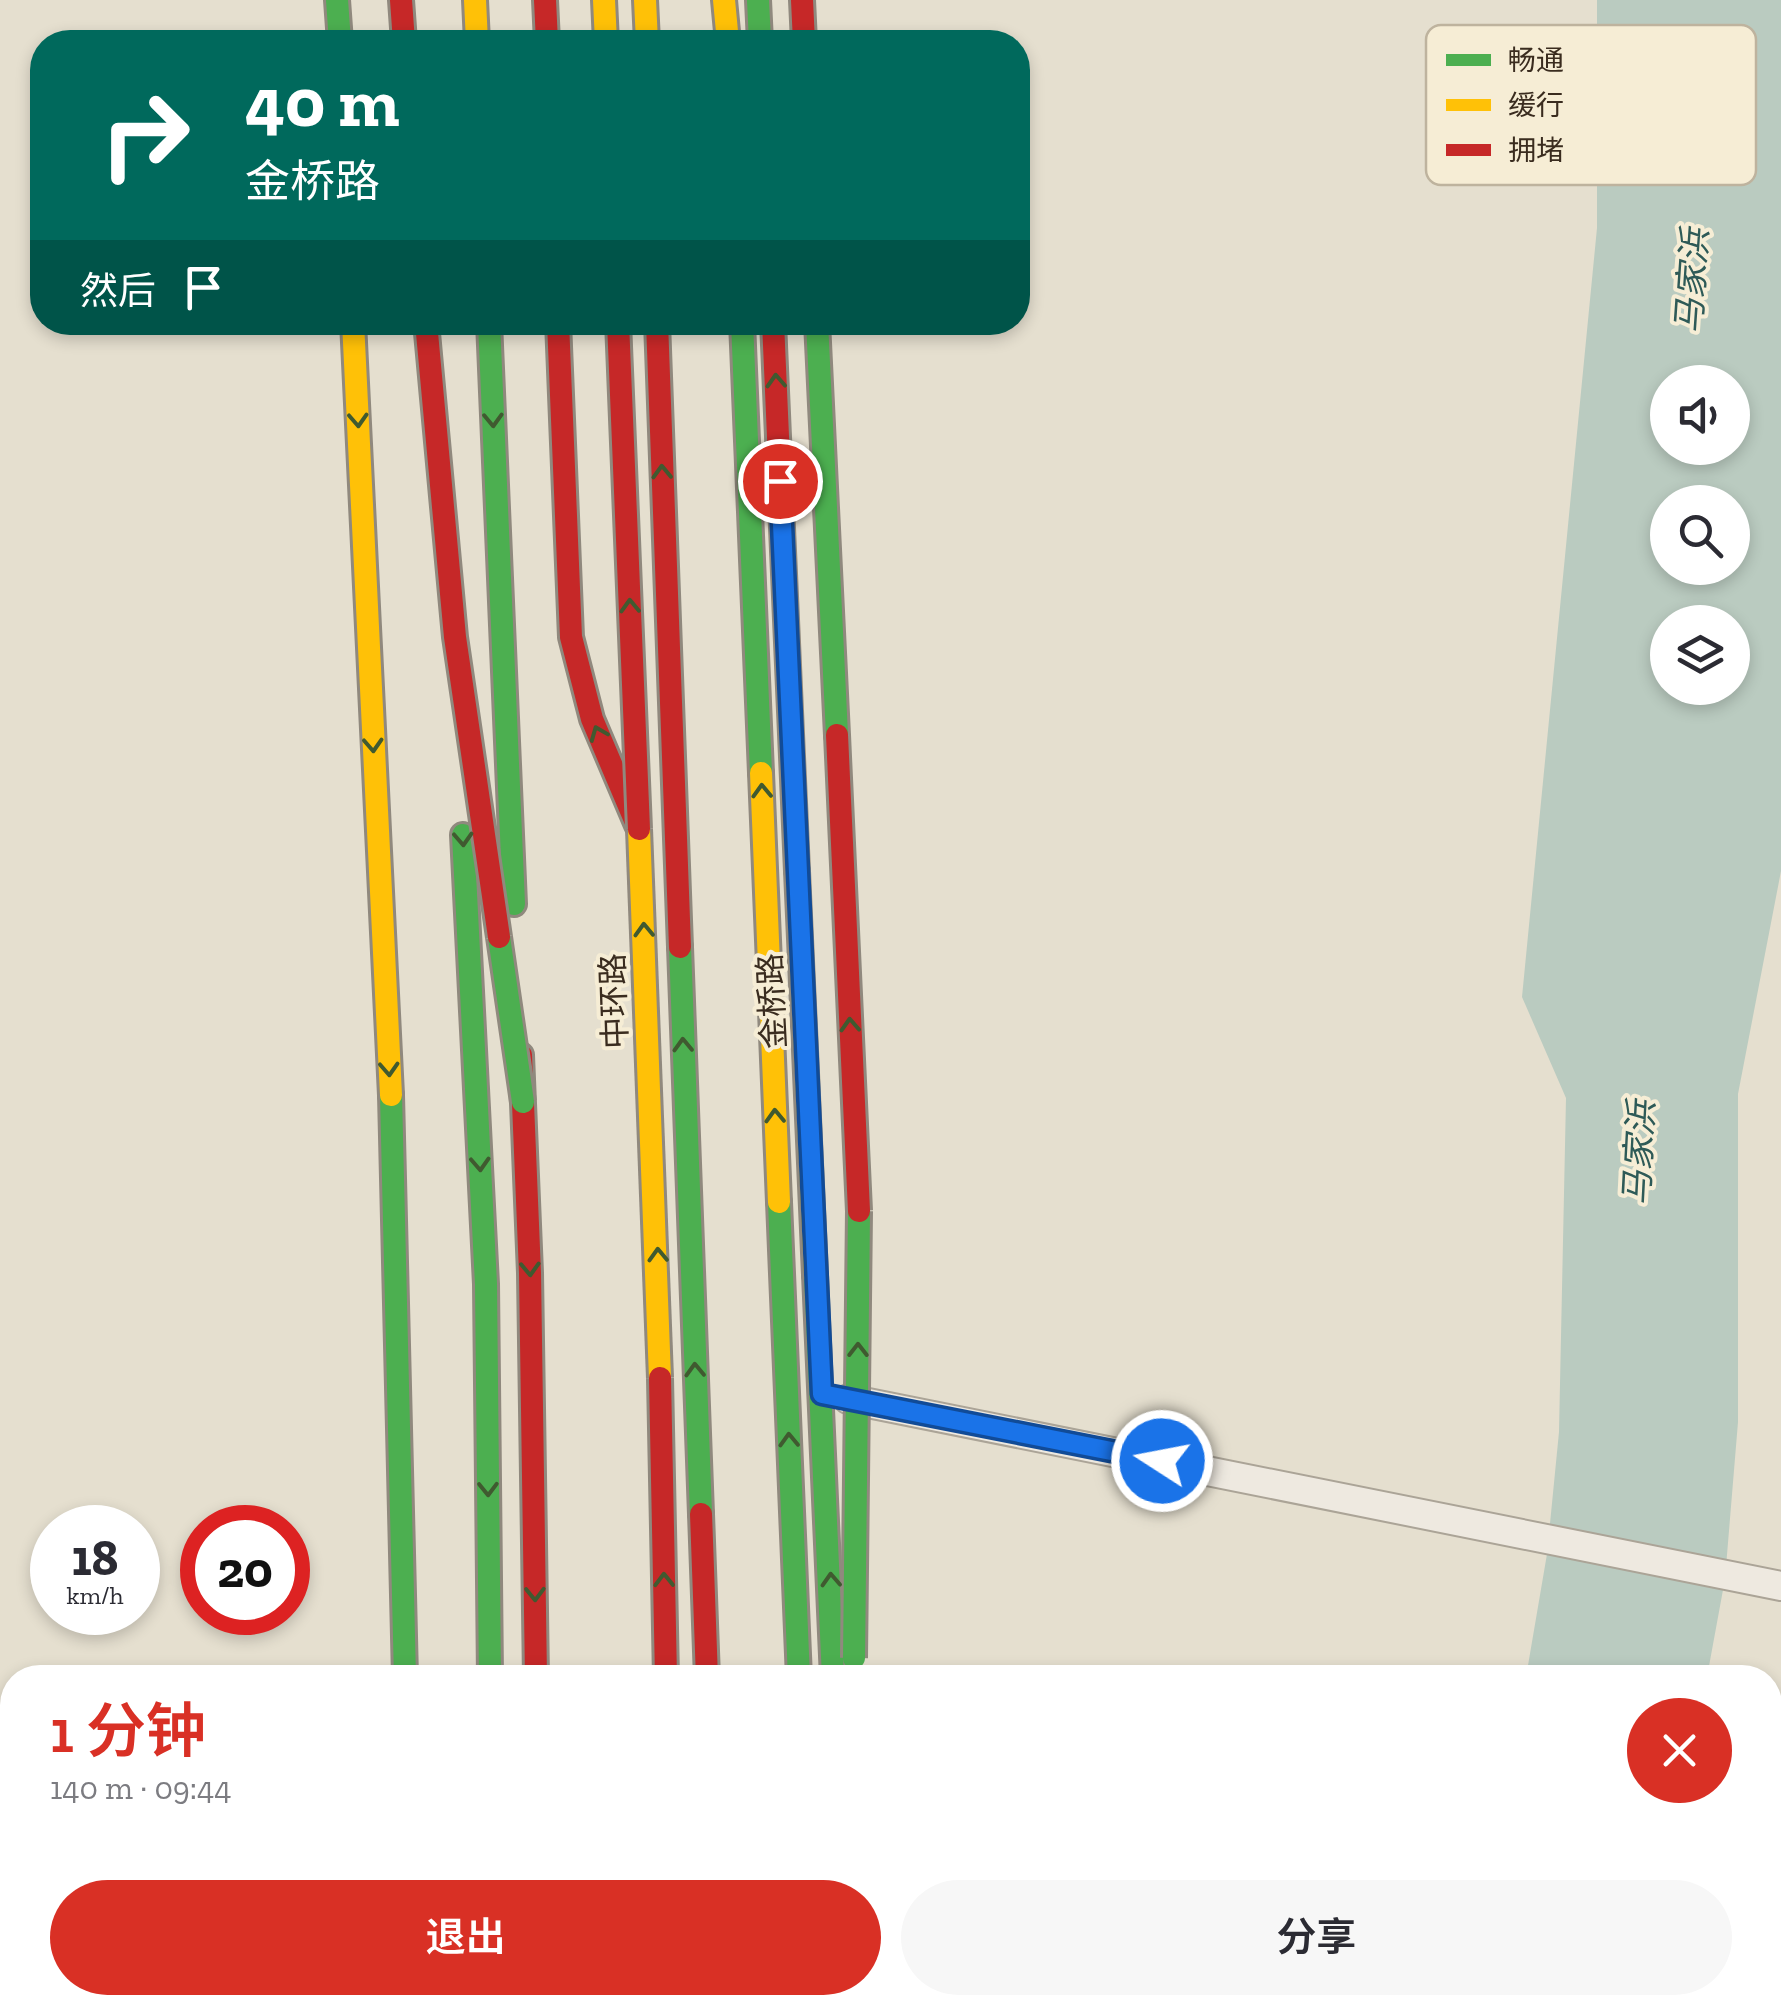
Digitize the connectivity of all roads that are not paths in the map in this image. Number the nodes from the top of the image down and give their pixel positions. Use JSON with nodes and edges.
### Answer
{"nodes":[{"id":1,"x":338,"y":0,"type":"edge"},
{"id":2,"x":401,"y":0,"type":"edge"},
{"id":3,"x":421,"y":0,"type":"edge"},
{"id":4,"x":475,"y":0,"type":"edge"},
{"id":5,"x":545,"y":0,"type":"edge"},
{"id":6,"x":604,"y":0,"type":"edge"},
{"id":7,"x":645,"y":0,"type":"edge"},
{"id":8,"x":724,"y":0,"type":"edge"},
{"id":9,"x":758,"y":0,"type":"edge"},
{"id":10,"x":802,"y":0,"type":"edge"},
{"id":11,"x":339,"y":30,"type":"edge"},
{"id":12,"x":403,"y":30,"type":"edge"},
{"id":13,"x":422,"y":30,"type":"edge"},
{"id":14,"x":476,"y":30,"type":"edge"},
{"id":15,"x":546,"y":30,"type":"edge"},
{"id":16,"x":605,"y":30,"type":"edge"},
{"id":17,"x":646,"y":30,"type":"edge"},
{"id":18,"x":727,"y":30,"type":"edge"},
{"id":19,"x":759,"y":30,"type":"edge"},
{"id":20,"x":803,"y":30,"type":"edge"},
{"id":21,"x":354,"y":335,"type":"edge"},
{"id":22,"x":427,"y":335,"type":"edge"},
{"id":23,"x":438,"y":335,"type":"edge"},
{"id":24,"x":490,"y":335,"type":"edge"},
{"id":25,"x":559,"y":335,"type":"edge"},
{"id":26,"x":619,"y":335,"type":"edge"},
{"id":27,"x":656,"y":335,"type":"edge"},
{"id":28,"x":743,"y":335,"type":"edge"},
{"id":29,"x":774,"y":335,"type":"edge"},
{"id":30,"x":818,"y":335,"type":"edge"},
{"id":31,"x":678,"y":919,"type":"junction"},
{"id":32,"x":522,"y":1102,"type":"junction"},
{"id":33,"x":822,"y":1394,"type":"junction"},
{"id":34,"x":1778,"y":1586,"type":"edge"},
{"id":35,"x":405,"y":1665,"type":"edge"},
{"id":36,"x":490,"y":1665,"type":"edge"},
{"id":37,"x":536,"y":1665,"type":"edge"},
{"id":38,"x":666,"y":1665,"type":"edge"},
{"id":39,"x":707,"y":1665,"type":"edge"},
{"id":40,"x":799,"y":1665,"type":"edge"},
{"id":41,"x":832,"y":1665,"type":"edge"},
{"id":42,"x":852,"y":1665,"type":"edge"}],
"edges":[{"from":1,"to":11,"type":"main road"},
{"from":2,"to":12,"type":"main road"},
{"from":3,"to":13,"type":"main road"},
{"from":4,"to":14,"type":"main road"},
{"from":5,"to":15,"type":"main road"},
{"from":6,"to":16,"type":"main road"},
{"from":7,"to":17,"type":"main road"},
{"from":8,"to":18,"type":"main road"},
{"from":9,"to":19,"type":"main road"},
{"from":10,"to":20,"type":"main road"},
{"from":21,"to":35,"type":"main road","one_way":true},
{"from":22,"to":32,"type":"main road","bridge":true},
{"from":23,"to":36,"type":"main road","one_way":true},
{"from":24,"to":32,"type":"main road","one_way":true,"bridge":true},
{"from":31,"to":25,"type":"main road","one_way":true},
{"from":38,"to":26,"type":"main road","name":"中环路","one_way":true,"bridge":true},
{"from":31,"to":27,"type":"main road","one_way":true},
{"from":40,"to":28,"type":"main road","one_way":true},
{"from":33,"to":29,"type":"main road","name":"金桥路","one_way":true},
{"from":42,"to":30,"type":"main road","one_way":true,"bridge":true},
{"from":39,"to":31,"type":"main road","one_way":true},
{"from":32,"to":37,"type":"main road","one_way":true},
{"from":33,"to":34,"type":"lane"},
{"from":41,"to":33,"type":"main road","name":"金桥路","one_way":true}]}
